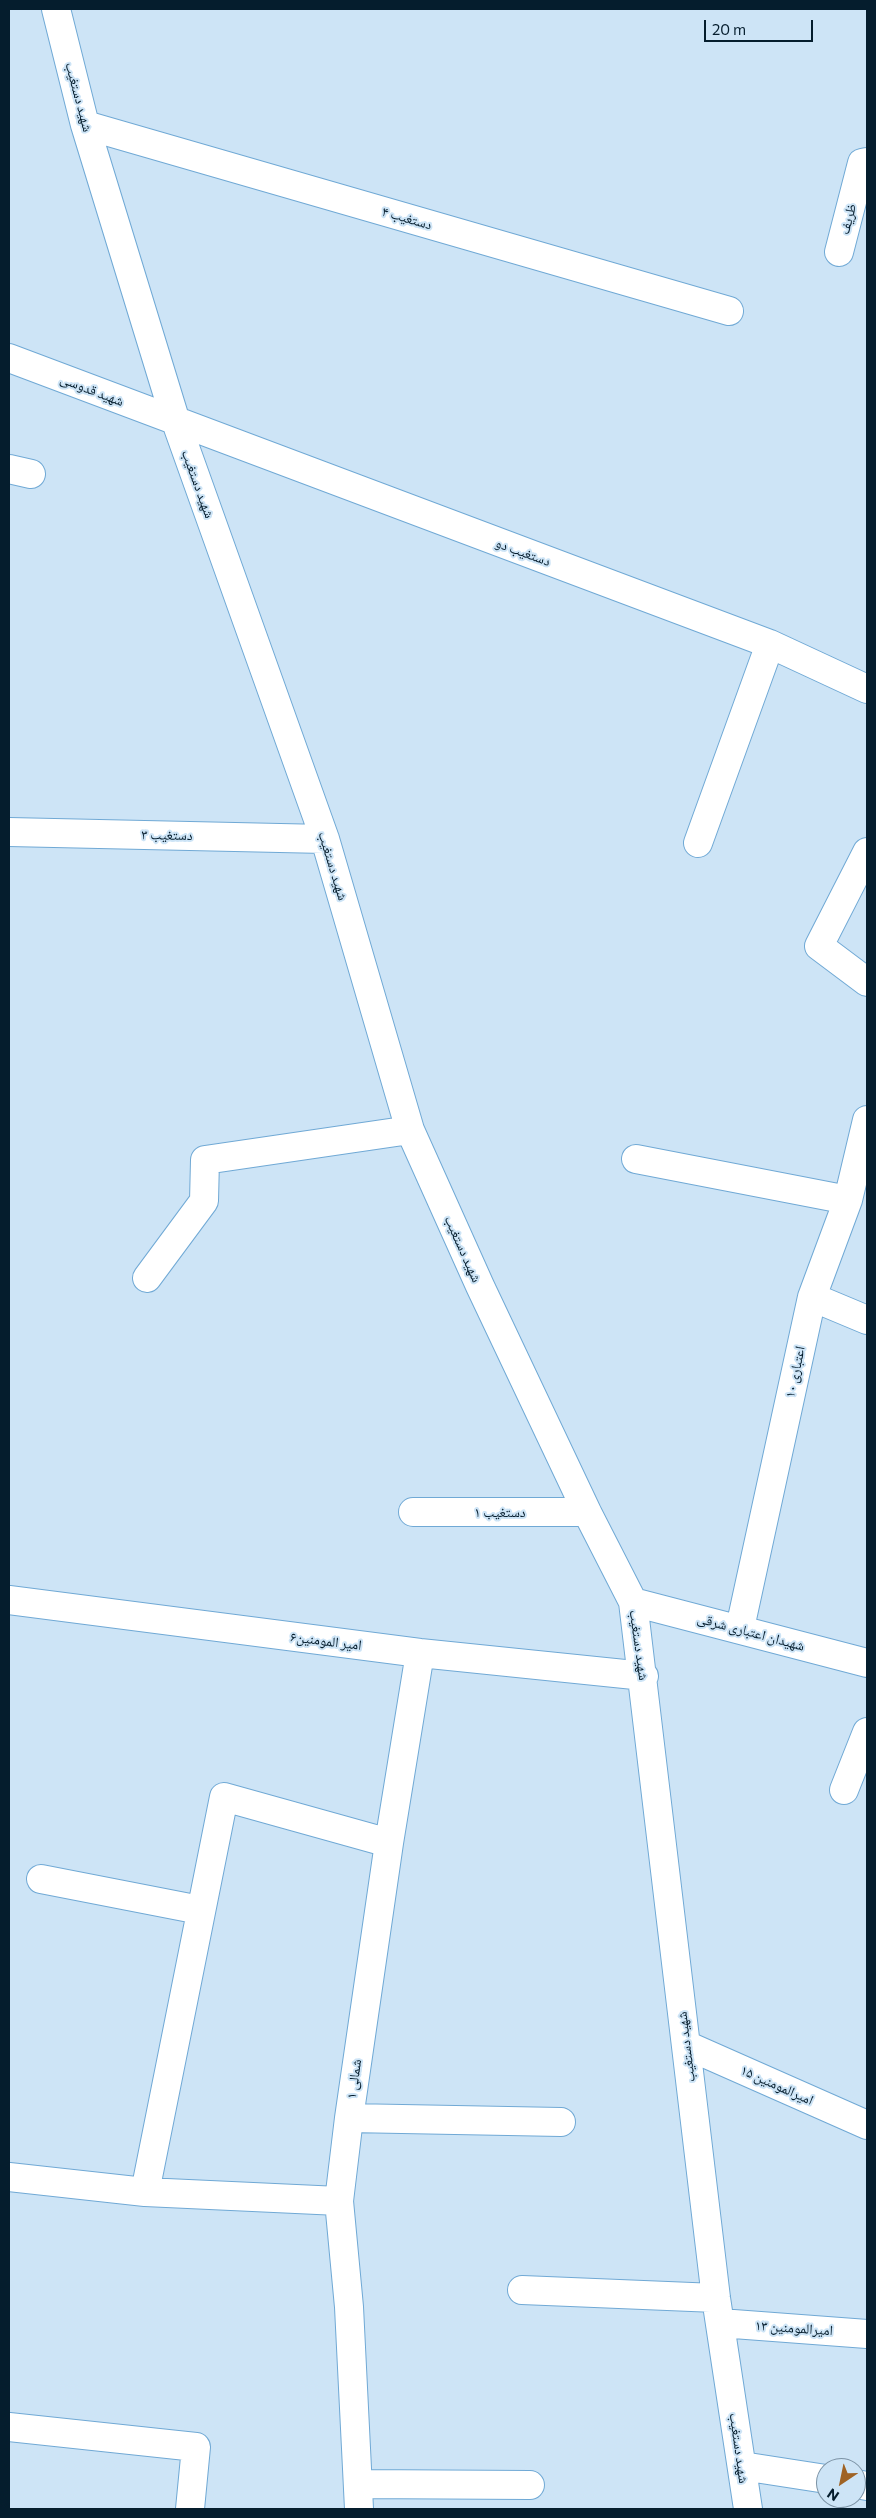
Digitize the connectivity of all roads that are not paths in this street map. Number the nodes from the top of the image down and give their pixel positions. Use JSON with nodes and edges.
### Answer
{"nodes":[{"id":1,"x":56,"y":9,"type":"edge"},
{"id":2,"x":86,"y":125,"type":"junction"},
{"id":3,"x":867,"y":162,"type":"edge"},
{"id":4,"x":839,"y":252,"type":"dead end"},
{"id":5,"x":729,"y":312,"type":"dead end"},
{"id":6,"x":9,"y":358,"type":"edge"},
{"id":7,"x":176,"y":422,"type":"junction"},
{"id":8,"x":770,"y":644,"type":"junction"},
{"id":9,"x":867,"y":689,"type":"edge"},
{"id":10,"x":9,"y":832,"type":"edge"},
{"id":11,"x":325,"y":839,"type":"junction"},
{"id":12,"x":698,"y":843,"type":"dead end"},
{"id":13,"x":867,"y":852,"type":"edge"},
{"id":14,"x":867,"y":982,"type":"edge"},
{"id":15,"x":867,"y":1120,"type":"edge"},
{"id":16,"x":410,"y":1130,"type":"junction"},
{"id":17,"x":636,"y":1159,"type":"dead end"},
{"id":18,"x":848,"y":1200,"type":"junction"},
{"id":19,"x":147,"y":1278,"type":"dead end"},
{"id":20,"x":812,"y":1297,"type":"junction"},
{"id":21,"x":867,"y":1320,"type":"edge"},
{"id":22,"x":413,"y":1512,"type":"dead end"},
{"id":23,"x":587,"y":1512,"type":"junction"},
{"id":24,"x":9,"y":1600,"type":"edge"},
{"id":25,"x":633,"y":1602,"type":"junction"},
{"id":26,"x":740,"y":1628,"type":"junction"},
{"id":27,"x":420,"y":1653,"type":"junction"},
{"id":28,"x":867,"y":1663,"type":"edge"},
{"id":29,"x":644,"y":1676,"type":"junction"},
{"id":30,"x":867,"y":1732,"type":"edge"},
{"id":31,"x":844,"y":1790,"type":"dead end"},
{"id":32,"x":389,"y":1844,"type":"junction"},
{"id":33,"x":41,"y":1879,"type":"dead end"},
{"id":34,"x":200,"y":1910,"type":"junction"},
{"id":35,"x":686,"y":2044,"type":"junction"},
{"id":36,"x":349,"y":2118,"type":"junction"},
{"id":37,"x":561,"y":2122,"type":"dead end"},
{"id":38,"x":867,"y":2125,"type":"edge"},
{"id":39,"x":9,"y":2178,"type":"edge"},
{"id":40,"x":145,"y":2192,"type":"junction"},
{"id":41,"x":339,"y":2201,"type":"junction"},
{"id":42,"x":522,"y":2290,"type":"dead end"},
{"id":43,"x":718,"y":2310,"type":"junction"},
{"id":44,"x":867,"y":2334,"type":"edge"},
{"id":45,"x":9,"y":2427,"type":"edge"},
{"id":46,"x":742,"y":2466,"type":"junction"},
{"id":47,"x":816,"y":2477,"type":"edge"},
{"id":48,"x":530,"y":2485,"type":"dead end"},
{"id":49,"x":359,"y":2496,"type":"edge"},
{"id":50,"x":190,"y":2509,"type":"edge"},
{"id":51,"x":748,"y":2509,"type":"edge"}],
"edges":[{"from":1,"to":2,"type":"street","name":"شهید دستغیب"},
{"from":2,"to":5,"type":"street","name":"دستغیب ۴"},
{"from":2,"to":7,"type":"street","name":"شهید دستغیب"},
{"from":3,"to":4,"type":"street","name":"ظریف"},
{"from":6,"to":7,"type":"street","name":"شهید قدوسی"},
{"from":7,"to":8,"type":"street","name":"دستغیب دو"},
{"from":7,"to":11,"type":"street","name":"شهید دستغیب"},
{"from":8,"to":9,"type":"street","name":"دستغیب دو"},
{"from":8,"to":12,"type":"street"},
{"from":10,"to":11,"type":"street","name":"دستغیب ۳"},
{"from":11,"to":16,"type":"street","name":"شهید دستغیب"},
{"from":13,"to":14,"type":"street"},
{"from":15,"to":18,"type":"street","name":"اعتباری ۱۰"},
{"from":16,"to":19,"type":"street"},
{"from":16,"to":23,"type":"street","name":"شهید دستغیب"},
{"from":17,"to":18,"type":"street"},
{"from":18,"to":20,"type":"street","name":"اعتباری ۱۰"},
{"from":20,"to":21,"type":"street"},
{"from":20,"to":26,"type":"street","name":"اعتباری ۱۰"},
{"from":22,"to":23,"type":"street","name":"دستغیب ۱"},
{"from":23,"to":25,"type":"street","name":"شهید دستغیب"},
{"from":24,"to":27,"type":"street","name":"امیر المومنین۶"},
{"from":25,"to":26,"type":"street","name":"شهیدان اعتباری شرقی"},
{"from":25,"to":29,"type":"street","name":"شهید دستغیب"},
{"from":26,"to":28,"type":"street","name":"شهیدان اعتباری شرقی"},
{"from":27,"to":29,"type":"street","name":"امیر المومنین۶"},
{"from":27,"to":32,"type":"street","name":"شمالی ۱"},
{"from":29,"to":35,"type":"street","name":"شهید دستغیب"},
{"from":30,"to":31,"type":"street"},
{"from":32,"to":34,"type":"street"},
{"from":32,"to":36,"type":"street","name":"شمالی ۱"},
{"from":33,"to":34,"type":"street"},
{"from":34,"to":40,"type":"street"},
{"from":35,"to":38,"type":"street","name":"امیرالمومنین ۱۵"},
{"from":35,"to":43,"type":"street","name":"شهید دستغیب"},
{"from":36,"to":37,"type":"street"},
{"from":36,"to":41,"type":"street","name":"شمالی ۱"},
{"from":39,"to":40,"type":"street"},
{"from":40,"to":41,"type":"street"},
{"from":41,"to":49,"type":"street","name":"شمالی ۱"},
{"from":42,"to":43,"type":"street","name":"امیرالمومنین ۱۳"},
{"from":43,"to":44,"type":"street","name":"امیرالمومنین ۱۳"},
{"from":43,"to":46,"type":"street","name":"شهید دستغیب"},
{"from":45,"to":50,"type":"street"},
{"from":46,"to":47,"type":"street"},
{"from":46,"to":51,"type":"street","name":"شهید دستغیب"},
{"from":48,"to":49,"type":"street"}]}
